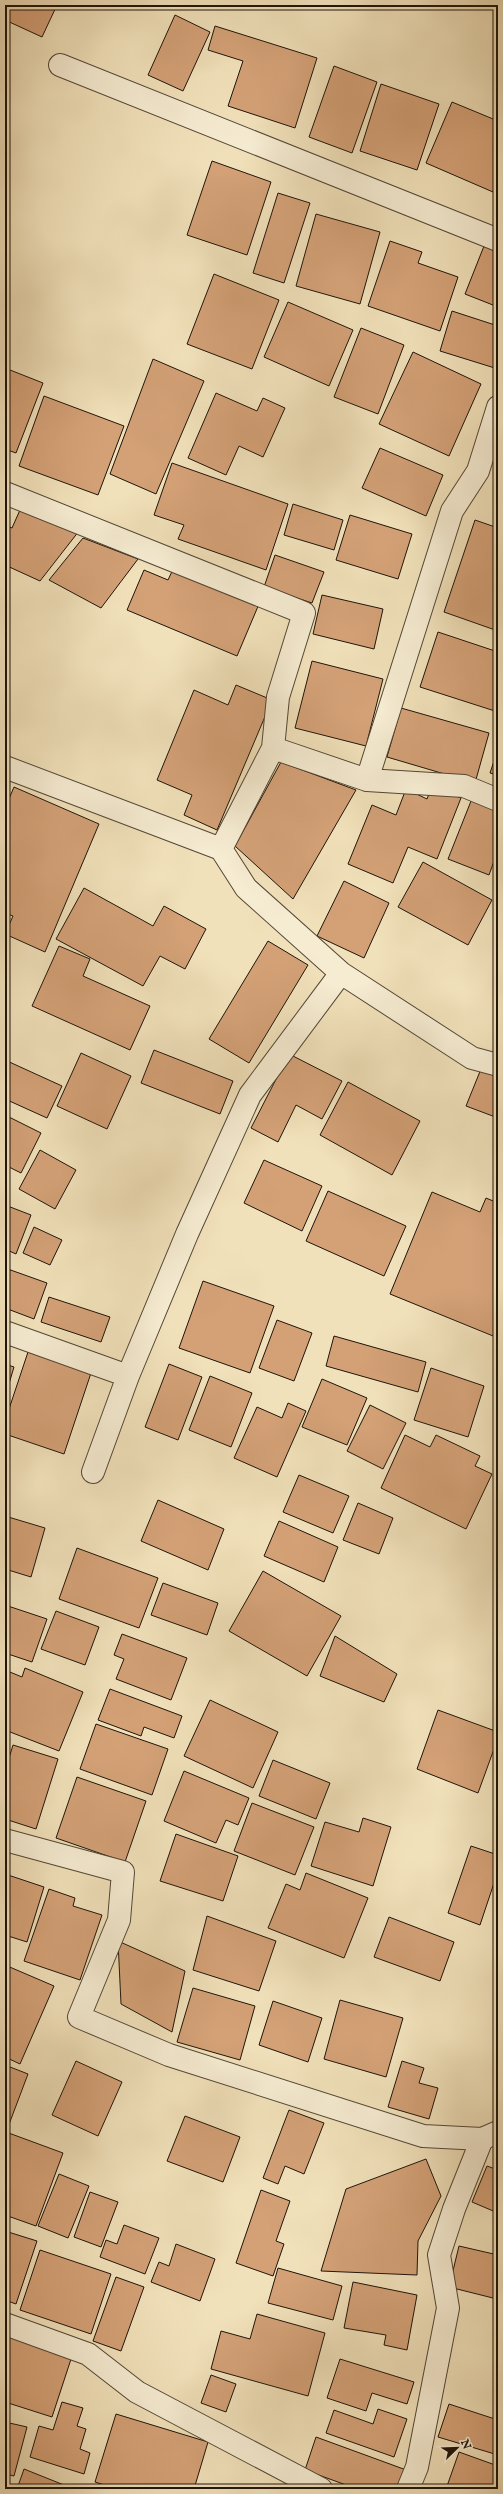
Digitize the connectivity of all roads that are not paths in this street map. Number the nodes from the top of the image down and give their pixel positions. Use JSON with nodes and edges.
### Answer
{"nodes":[{"id":1,"x":60,"y":64,"type":"dead end"},
{"id":2,"x":498,"y":240,"type":"edge"},
{"id":3,"x":498,"y":407,"type":"edge"},
{"id":4,"x":5,"y":493,"type":"edge"},
{"id":5,"x":273,"y":748,"type":"junction"},
{"id":6,"x":5,"y":767,"type":"edge"},
{"id":7,"x":367,"y":780,"type":"junction"},
{"id":8,"x":498,"y":800,"type":"edge"},
{"id":9,"x":221,"y":849,"type":"junction"},
{"id":10,"x":341,"y":973,"type":"junction"},
{"id":11,"x":498,"y":1066,"type":"edge"},
{"id":12,"x":5,"y":1332,"type":"edge"},
{"id":13,"x":128,"y":1376,"type":"junction"},
{"id":14,"x":93,"y":1472,"type":"dead end"},
{"id":15,"x":5,"y":1840,"type":"edge"},
{"id":16,"x":490,"y":2136,"type":"edge"},
{"id":17,"x":5,"y":2324,"type":"edge"},
{"id":18,"x":321,"y":2489,"type":"edge"},
{"id":19,"x":408,"y":2489,"type":"edge"}],
"edges":[{"from":1,"to":2,"type":"street"},
{"from":3,"to":7,"type":"street"},
{"from":4,"to":5,"type":"street"},
{"from":5,"to":7,"type":"street"},
{"from":5,"to":9,"type":"street"},
{"from":6,"to":9,"type":"street"},
{"from":7,"to":8,"type":"street"},
{"from":9,"to":10,"type":"street"},
{"from":10,"to":11,"type":"street"},
{"from":10,"to":13,"type":"street"},
{"from":12,"to":13,"type":"street"},
{"from":13,"to":14,"type":"street"},
{"from":15,"to":16,"type":"street"},
{"from":16,"to":19,"type":"street"},
{"from":17,"to":18,"type":"street"}]}
